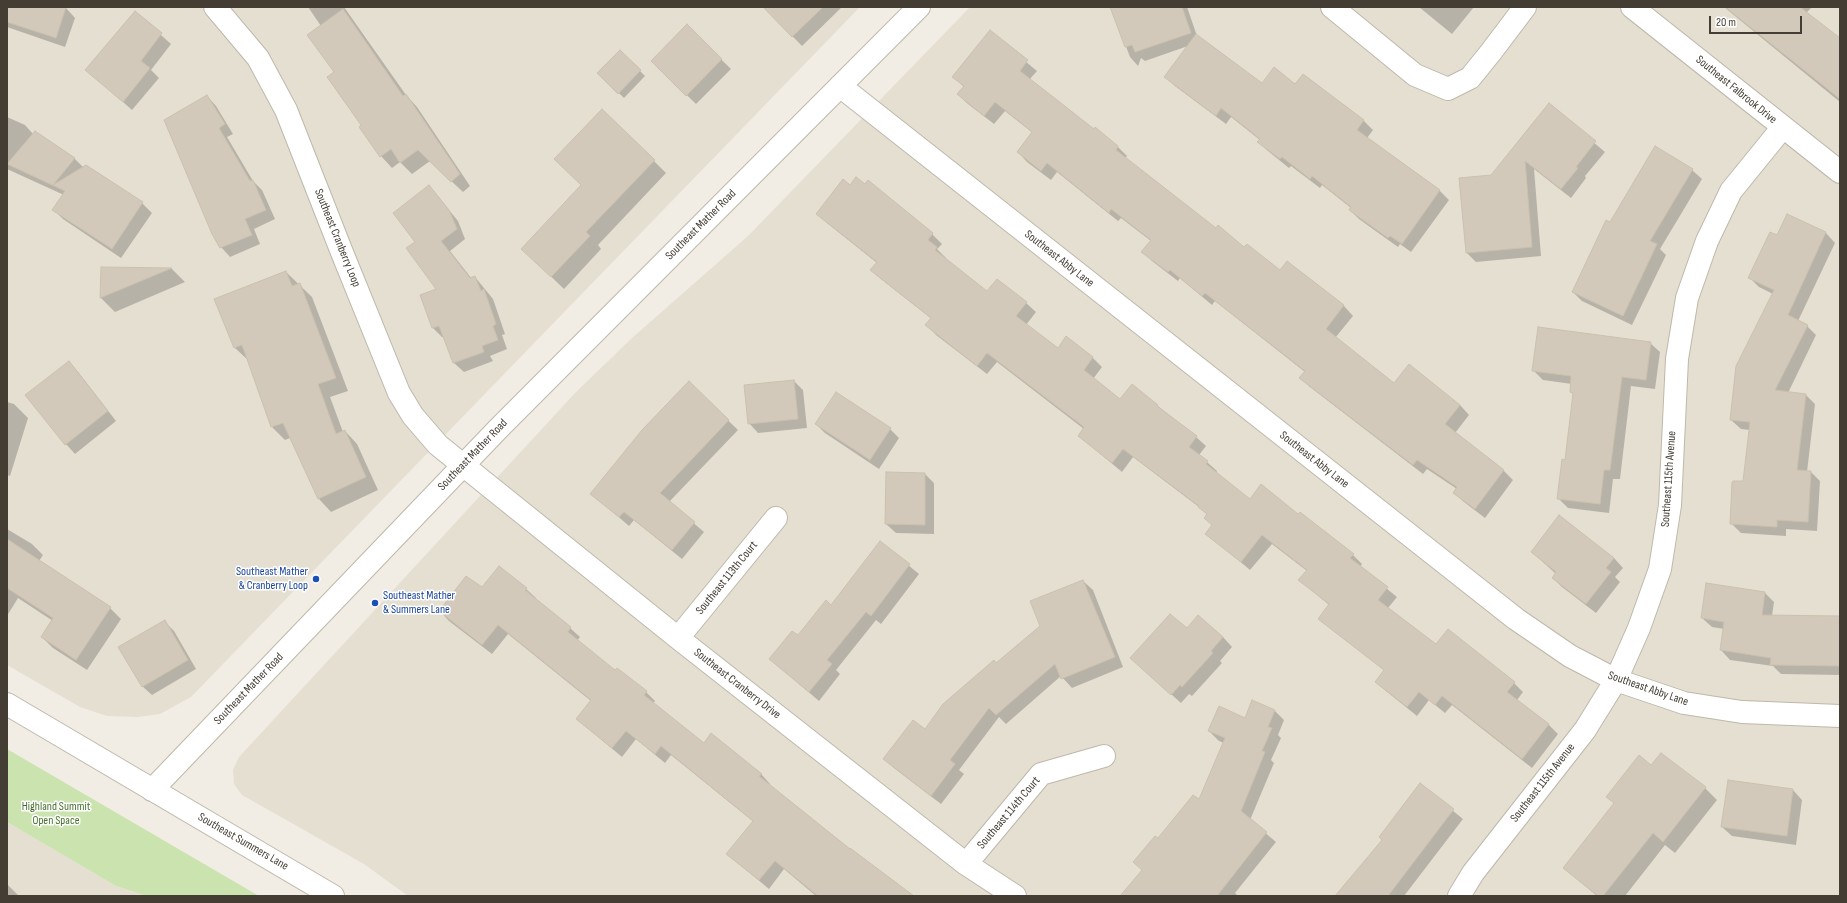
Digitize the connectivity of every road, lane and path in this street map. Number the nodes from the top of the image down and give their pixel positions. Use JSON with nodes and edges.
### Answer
{"nodes":[{"id":1,"x":214,"y":7,"type":"edge"},
{"id":2,"x":919,"y":7,"type":"edge"},
{"id":3,"x":1332,"y":7,"type":"edge"},
{"id":4,"x":1524,"y":7,"type":"edge"},
{"id":5,"x":1632,"y":7,"type":"edge"},
{"id":6,"x":840,"y":86,"type":"junction"},
{"id":7,"x":1783,"y":127,"type":"junction"},
{"id":8,"x":1840,"y":172,"type":"edge"},
{"id":9,"x":464,"y":465,"type":"junction"},
{"id":10,"x":776,"y":518,"type":"dead end"},
{"id":11,"x":678,"y":638,"type":"junction"},
{"id":12,"x":1616,"y":680,"type":"junction"},
{"id":13,"x":7,"y":704,"type":"edge"},
{"id":14,"x":1840,"y":716,"type":"edge"},
{"id":15,"x":1104,"y":756,"type":"dead end"},
{"id":16,"x":152,"y":790,"type":"junction"},
{"id":17,"x":966,"y":864,"type":"junction"},
{"id":18,"x":333,"y":896,"type":"edge"},
{"id":19,"x":1015,"y":896,"type":"edge"},
{"id":20,"x":1459,"y":896,"type":"edge"}],
"edges":[{"from":1,"to":9,"type":"street","name":"Southeast Cranberry Loop"},
{"from":2,"to":6,"type":"street","name":"Southeast Mather Road"},
{"from":3,"to":4,"type":"street"},
{"from":5,"to":7,"type":"street","name":"Southeast Falbrook Drive"},
{"from":6,"to":9,"type":"street","name":"Southeast Mather Road"},
{"from":6,"to":12,"type":"street","name":"Southeast Abby Lane"},
{"from":7,"to":8,"type":"street","name":"Southeast Falbrook Drive"},
{"from":7,"to":12,"type":"street","name":"Southeast 115th Avenue"},
{"from":9,"to":11,"type":"street","name":"Southeast Cranberry Drive"},
{"from":9,"to":16,"type":"street","name":"Southeast Mather Road"},
{"from":10,"to":11,"type":"street","name":"Southeast 113th Court"},
{"from":11,"to":17,"type":"street","name":"Southeast Cranberry Drive"},
{"from":12,"to":14,"type":"street","name":"Southeast Abby Lane"},
{"from":12,"to":20,"type":"street","name":"Southeast 115th Avenue"},
{"from":13,"to":16,"type":"street"},
{"from":15,"to":17,"type":"street","name":"Southeast 114th Court"},
{"from":16,"to":18,"type":"street","name":"Southeast Summers Lane"},
{"from":17,"to":19,"type":"street","name":"Southeast Cranberry Drive"}]}
